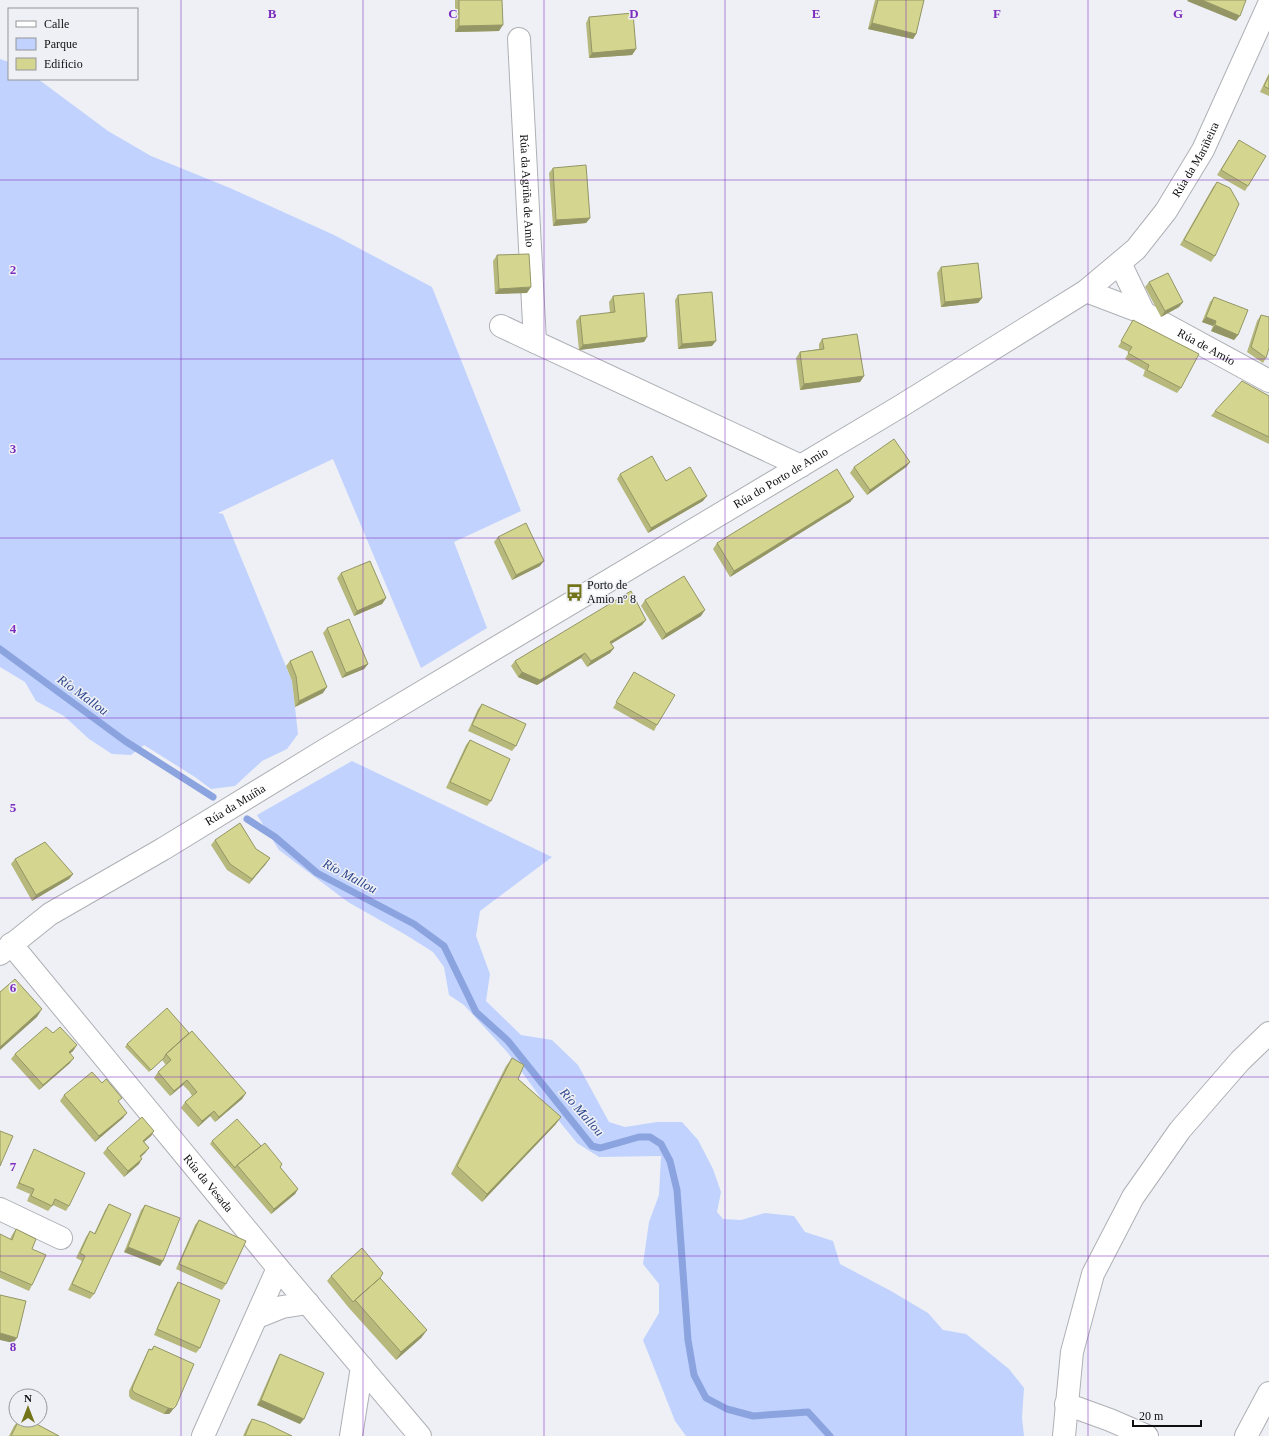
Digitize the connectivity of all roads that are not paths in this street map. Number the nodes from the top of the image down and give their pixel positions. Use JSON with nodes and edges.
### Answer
{"nodes":[{"id":1,"x":1269,"y":4,"type":"edge"},
{"id":2,"x":519,"y":40,"type":"dead end"},
{"id":3,"x":1120,"y":262,"type":"junction"},
{"id":4,"x":1086,"y":291,"type":"junction"},
{"id":5,"x":1144,"y":313,"type":"junction"},
{"id":6,"x":501,"y":326,"type":"dead end"},
{"id":7,"x":535,"y":342,"type":"junction"},
{"id":8,"x":1269,"y":381,"type":"edge"},
{"id":9,"x":801,"y":466,"type":"junction"},
{"id":10,"x":474,"y":662,"type":"joint"},
{"id":11,"x":6,"y":949,"type":"edge"},
{"id":12,"x":1269,"y":1033,"type":"edge"},
{"id":13,"x":0,"y":1209,"type":"edge"},
{"id":14,"x":61,"y":1238,"type":"dead end"},
{"id":15,"x":278,"y":1268,"type":"junction"},
{"id":16,"x":308,"y":1303,"type":"junction"},
{"id":17,"x":257,"y":1317,"type":"junction"},
{"id":18,"x":362,"y":1367,"type":"junction"},
{"id":19,"x":1269,"y":1393,"type":"edge"},
{"id":20,"x":1066,"y":1404,"type":"junction"},
{"id":21,"x":203,"y":1436,"type":"edge"},
{"id":22,"x":351,"y":1436,"type":"edge"},
{"id":23,"x":420,"y":1436,"type":"edge"},
{"id":24,"x":1064,"y":1436,"type":"edge"},
{"id":25,"x":1147,"y":1436,"type":"edge"},
{"id":26,"x":1246,"y":1436,"type":"edge"}],
"edges":[{"from":1,"to":3,"type":"main road","name":"Rúa da Mariñeira"},
{"from":2,"to":7,"type":"main road","name":"Rúa da Agriña de Amio"},
{"from":3,"to":4,"type":"main road","name":"Rúa da Mariñeira"},
{"from":3,"to":5,"type":"main road"},
{"from":4,"to":5,"type":"main road","name":"Rúa de Amio"},
{"from":4,"to":9,"type":"main road","name":"Rúa do Porto de Amio"},
{"from":5,"to":8,"type":"main road","name":"Rúa de Amio"},
{"from":6,"to":7,"type":"main road"},
{"from":7,"to":9,"type":"main road"},
{"from":9,"to":10,"type":"main road","name":"Rúa do Porto de Amio"},
{"from":10,"to":11,"type":"main road","name":"Rúa da Muíña"},
{"from":11,"to":15,"type":"main road","name":"Rúa da Vesada"},
{"from":12,"to":20,"type":"main road"},
{"from":13,"to":14,"type":"main road"},
{"from":15,"to":16,"type":"main road","name":"Rúa da Vesada"},
{"from":15,"to":17,"type":"main road"},
{"from":16,"to":17,"type":"main road"},
{"from":16,"to":18,"type":"main road","name":"Rúa da Vesada"},
{"from":17,"to":21,"type":"main road"},
{"from":18,"to":22,"type":"main road"},
{"from":18,"to":23,"type":"main road","name":"Rúa da Vesada"},
{"from":19,"to":26,"type":"main road"},
{"from":20,"to":24,"type":"main road"},
{"from":20,"to":25,"type":"main road"}]}
